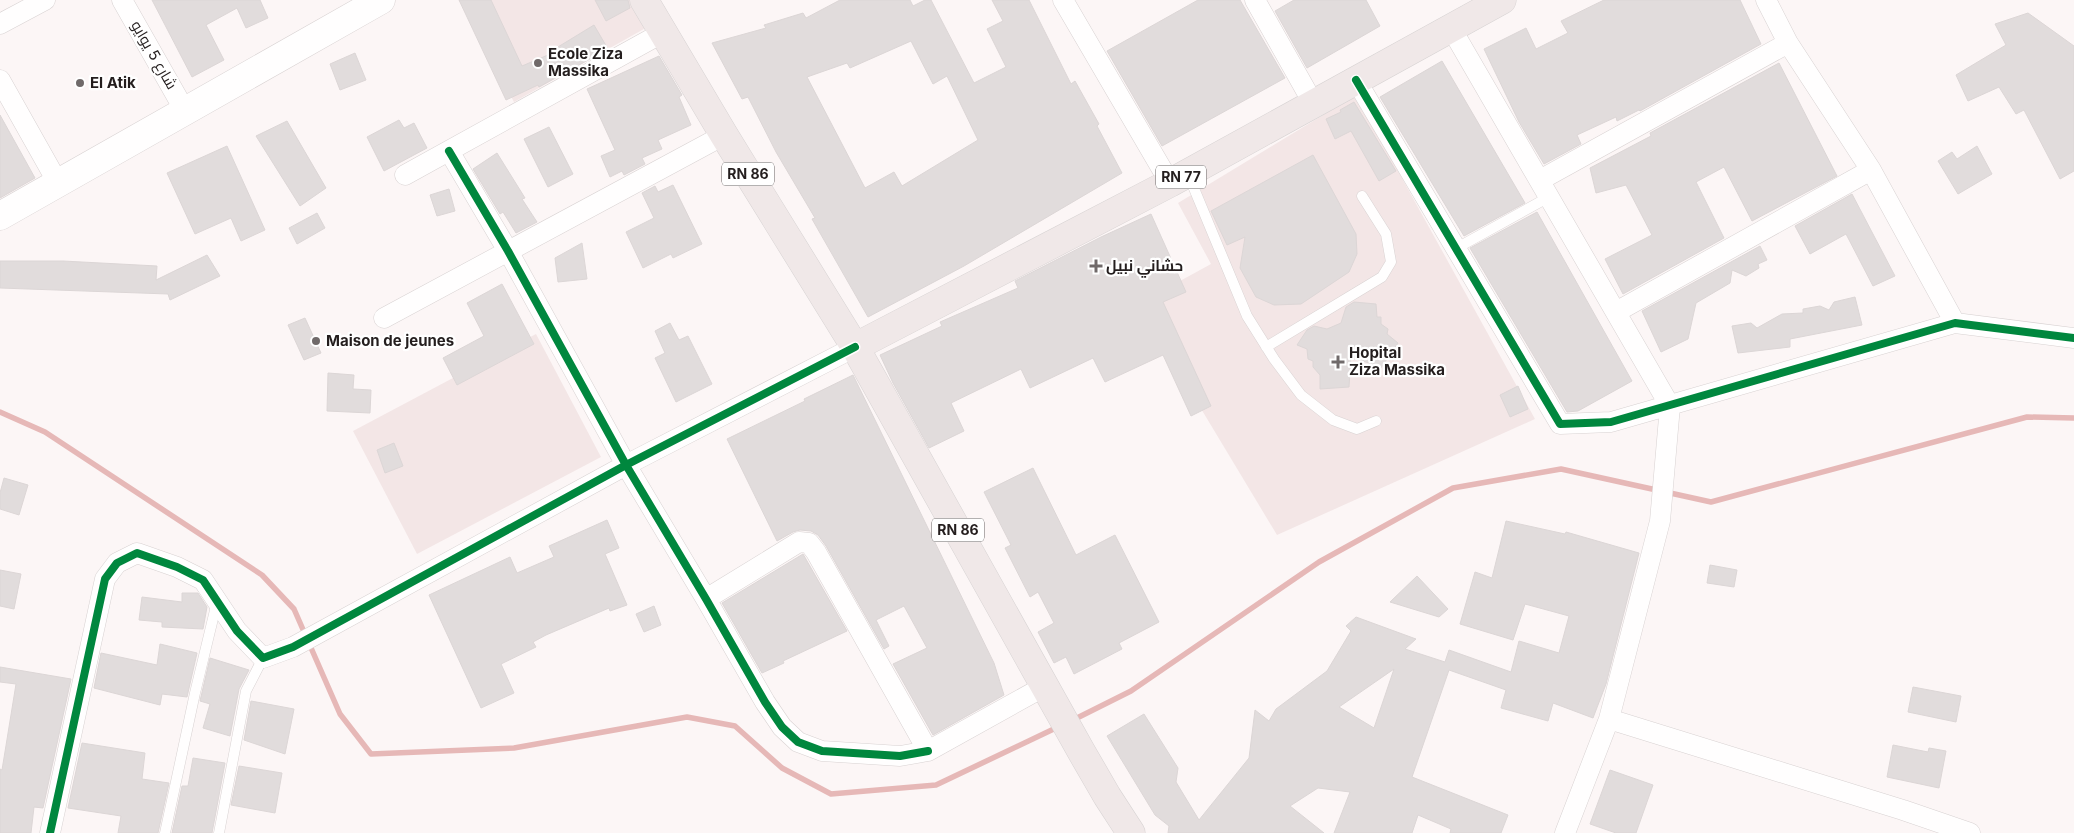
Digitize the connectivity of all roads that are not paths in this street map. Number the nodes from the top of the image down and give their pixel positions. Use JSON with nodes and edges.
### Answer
{"nodes":[{"id":1,"x":45,"y":0,"type":"edge"},
{"id":2,"x":122,"y":0,"type":"edge"},
{"id":3,"x":381,"y":0,"type":"edge"},
{"id":4,"x":644,"y":0,"type":"edge"},
{"id":5,"x":1063,"y":0,"type":"edge"},
{"id":6,"x":1254,"y":0,"type":"edge"},
{"id":7,"x":1502,"y":0,"type":"edge"},
{"id":8,"x":1766,"y":0,"type":"edge"},
{"id":9,"x":0,"y":24,"type":"edge"},
{"id":10,"x":1451,"y":28,"type":"junction"},
{"id":11,"x":662,"y":33,"type":"junction"},
{"id":12,"x":1788,"y":43,"type":"junction"},
{"id":13,"x":0,"y":80,"type":"edge"},
{"id":14,"x":1356,"y":80,"type":"junction"},
{"id":15,"x":1313,"y":103,"type":"junction"},
{"id":16,"x":185,"y":111,"type":"junction"},
{"id":17,"x":724,"y":135,"type":"junction"},
{"id":18,"x":449,"y":151,"type":"junction"},
{"id":19,"x":1871,"y":170,"type":"junction"},
{"id":20,"x":405,"y":175,"type":"dead end"},
{"id":21,"x":1179,"y":178,"type":"junction"},
{"id":22,"x":58,"y":183,"type":"junction"},
{"id":23,"x":1545,"y":189,"type":"junction"},
{"id":24,"x":1362,"y":196,"type":"dead end"},
{"id":25,"x":0,"y":216,"type":"edge"},
{"id":26,"x":1456,"y":249,"type":"junction"},
{"id":27,"x":508,"y":251,"type":"junction"},
{"id":28,"x":1616,"y":312,"type":"junction"},
{"id":29,"x":384,"y":318,"type":"dead end"},
{"id":30,"x":1955,"y":323,"type":"junction"},
{"id":31,"x":2074,"y":338,"type":"edge"},
{"id":32,"x":1266,"y":346,"type":"junction"},
{"id":33,"x":855,"y":347,"type":"junction"},
{"id":34,"x":1670,"y":406,"type":"junction"},
{"id":35,"x":1376,"y":421,"type":"dead end"},
{"id":36,"x":626,"y":465,"type":"junction"},
{"id":37,"x":706,"y":599,"type":"junction"},
{"id":38,"x":217,"y":601,"type":"junction"},
{"id":39,"x":263,"y":658,"type":"junction"},
{"id":40,"x":1045,"y":686,"type":"junction"},
{"id":41,"x":1609,"y":720,"type":"junction"},
{"id":42,"x":928,"y":751,"type":"junction"},
{"id":43,"x":50,"y":833,"type":"edge"},
{"id":44,"x":165,"y":833,"type":"edge"},
{"id":45,"x":219,"y":833,"type":"edge"},
{"id":46,"x":1131,"y":833,"type":"edge"},
{"id":47,"x":1565,"y":833,"type":"edge"},
{"id":48,"x":1970,"y":833,"type":"edge"}],
"edges":[{"from":1,"to":9,"type":"street"},
{"from":2,"to":16,"type":"street","name":"شارع 5 يوايو"},
{"from":3,"to":16,"type":"main road"},
{"from":4,"to":11,"type":"main road","number":"RN 86"},
{"from":5,"to":21,"type":"street"},
{"from":6,"to":15,"type":"street"},
{"from":7,"to":10,"type":"main road","number":"RN 77"},
{"from":8,"to":12,"type":"street"},
{"from":10,"to":14,"type":"main road","number":"RN 77"},
{"from":10,"to":23,"type":"street"},
{"from":11,"to":17,"type":"main road","number":"RN 86"},
{"from":11,"to":18,"type":"street"},
{"from":12,"to":19,"type":"street"},
{"from":12,"to":23,"type":"street"},
{"from":13,"to":22,"type":"street"},
{"from":14,"to":15,"type":"main road","number":"RN 77"},
{"from":14,"to":26,"type":"street"},
{"from":15,"to":21,"type":"main road","number":"RN 77"},
{"from":16,"to":22,"type":"main road"},
{"from":17,"to":27,"type":"street"},
{"from":17,"to":33,"type":"main road","number":"RN 86"},
{"from":18,"to":20,"type":"street"},
{"from":18,"to":27,"type":"street"},
{"from":19,"to":28,"type":"street"},
{"from":19,"to":30,"type":"street"},
{"from":21,"to":32,"type":"lane"},
{"from":21,"to":33,"type":"main road","number":"RN 77"},
{"from":22,"to":25,"type":"main road"},
{"from":23,"to":26,"type":"lane"},
{"from":23,"to":28,"type":"street"},
{"from":24,"to":32,"type":"lane"},
{"from":26,"to":34,"type":"street"},
{"from":27,"to":29,"type":"street"},
{"from":27,"to":36,"type":"street"},
{"from":28,"to":34,"type":"street"},
{"from":30,"to":31,"type":"street"},
{"from":30,"to":34,"type":"street"},
{"from":32,"to":35,"type":"lane"},
{"from":33,"to":36,"type":"street"},
{"from":33,"to":40,"type":"main road","number":"RN 86"},
{"from":34,"to":41,"type":"street"},
{"from":36,"to":37,"type":"street"},
{"from":36,"to":39,"type":"street"},
{"from":37,"to":42,"type":"street"},
{"from":37,"to":42,"type":"street"},
{"from":38,"to":39,"type":"street"},
{"from":38,"to":43,"type":"street"},
{"from":38,"to":44,"type":"lane"},
{"from":39,"to":45,"type":"lane"},
{"from":40,"to":42,"type":"street"},
{"from":40,"to":46,"type":"main road","number":"RN 86"},
{"from":41,"to":47,"type":"street"},
{"from":41,"to":48,"type":"street"}]}
